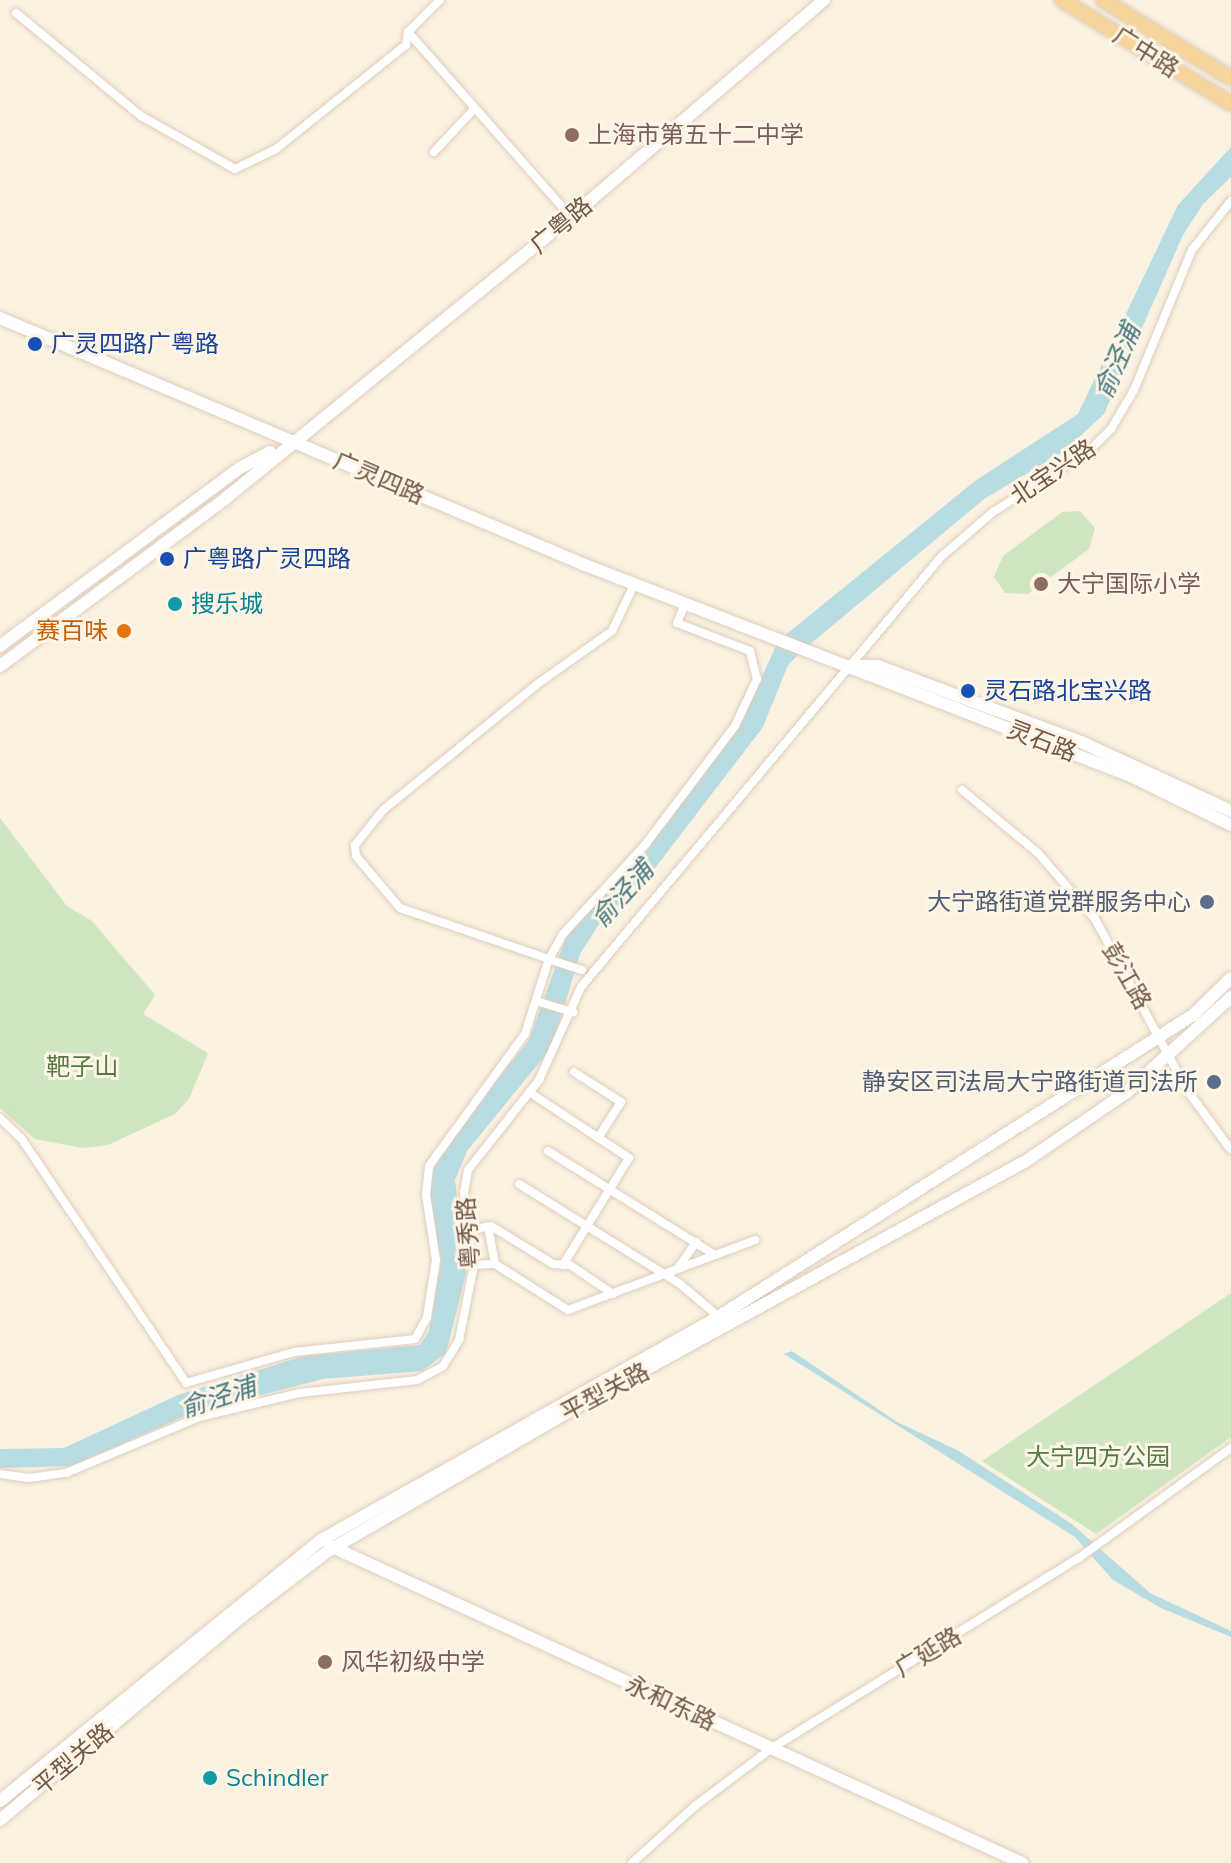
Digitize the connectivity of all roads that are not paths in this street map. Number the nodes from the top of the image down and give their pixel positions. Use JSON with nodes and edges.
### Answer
{"nodes":[{"id":1,"x":440,"y":0,"type":"edge"},
{"id":2,"x":824,"y":0,"type":"edge"},
{"id":3,"x":1062,"y":0,"type":"edge"},
{"id":4,"x":1103,"y":0,"type":"edge"},
{"id":5,"x":16,"y":13,"type":"dead end"},
{"id":6,"x":408,"y":32,"type":"junction"},
{"id":7,"x":1231,"y":78,"type":"edge"},
{"id":8,"x":1231,"y":104,"type":"edge"},
{"id":9,"x":475,"y":108,"type":"junction"},
{"id":10,"x":434,"y":152,"type":"dead end"},
{"id":11,"x":1231,"y":201,"type":"edge"},
{"id":12,"x":571,"y":217,"type":"junction"},
{"id":13,"x":0,"y":318,"type":"edge"},
{"id":14,"x":291,"y":441,"type":"junction"},
{"id":15,"x":634,"y":585,"type":"junction"},
{"id":16,"x":685,"y":604,"type":"junction"},
{"id":17,"x":0,"y":646,"type":"edge"},
{"id":18,"x":826,"y":660,"type":"joint"},
{"id":19,"x":0,"y":666,"type":"edge"},
{"id":20,"x":848,"y":666,"type":"junction"},
{"id":21,"x":962,"y":790,"type":"dead end"},
{"id":22,"x":1231,"y":811,"type":"edge"},
{"id":23,"x":1231,"y":825,"type":"edge"},
{"id":24,"x":551,"y":960,"type":"junction"},
{"id":25,"x":582,"y":970,"type":"dead end"},
{"id":26,"x":1231,"y":978,"type":"edge"},
{"id":27,"x":1231,"y":997,"type":"edge"},
{"id":28,"x":536,"y":1001,"type":"junction"},
{"id":29,"x":573,"y":1012,"type":"junction"},
{"id":30,"x":1160,"y":1036,"type":"junction"},
{"id":31,"x":1169,"y":1055,"type":"junction"},
{"id":32,"x":574,"y":1072,"type":"dead end"},
{"id":33,"x":529,"y":1092,"type":"junction"},
{"id":34,"x":0,"y":1118,"type":"edge"},
{"id":35,"x":598,"y":1138,"type":"junction"},
{"id":36,"x":1231,"y":1150,"type":"edge"},
{"id":37,"x":548,"y":1151,"type":"dead end"},
{"id":38,"x":519,"y":1184,"type":"dead end"},
{"id":39,"x":610,"y":1191,"type":"junction"},
{"id":40,"x":587,"y":1226,"type":"junction"},
{"id":41,"x":488,"y":1227,"type":"junction"},
{"id":42,"x":470,"y":1230,"type":"junction"},
{"id":43,"x":755,"y":1240,"type":"dead end"},
{"id":44,"x":696,"y":1242,"type":"junction"},
{"id":45,"x":715,"y":1255,"type":"junction"},
{"id":46,"x":495,"y":1264,"type":"junction"},
{"id":47,"x":473,"y":1265,"type":"junction"},
{"id":48,"x":563,"y":1265,"type":"junction"},
{"id":49,"x":678,"y":1269,"type":"junction"},
{"id":50,"x":665,"y":1274,"type":"junction"},
{"id":51,"x":613,"y":1294,"type":"junction"},
{"id":52,"x":719,"y":1317,"type":"junction"},
{"id":53,"x":1231,"y":1448,"type":"edge"},
{"id":54,"x":0,"y":1474,"type":"edge"},
{"id":55,"x":321,"y":1540,"type":"junction"},
{"id":56,"x":334,"y":1548,"type":"junction"},
{"id":57,"x":772,"y":1748,"type":"junction"},
{"id":58,"x":0,"y":1801,"type":"edge"},
{"id":59,"x":0,"y":1820,"type":"edge"},
{"id":60,"x":632,"y":1863,"type":"edge"},
{"id":61,"x":1022,"y":1863,"type":"edge"}],
"edges":[{"from":1,"to":6,"type":"street"},
{"from":2,"to":12,"type":"street","name":"广粤路"},
{"from":3,"to":8,"type":"main road","name":"广中路"},
{"from":4,"to":7,"type":"main road","name":"广中路"},
{"from":5,"to":6,"type":"street"},
{"from":6,"to":9,"type":"street"},
{"from":9,"to":10,"type":"street"},
{"from":9,"to":12,"type":"street"},
{"from":11,"to":20,"type":"street","name":"北宝兴路"},
{"from":12,"to":14,"type":"street","name":"广粤路"},
{"from":13,"to":14,"type":"street","name":"广灵四路"},
{"from":14,"to":15,"type":"street","name":"广灵四路"},
{"from":14,"to":17,"type":"street","name":"广粤路"},
{"from":14,"to":19,"type":"street","name":"广粤路"},
{"from":15,"to":16,"type":"street","name":"广灵四路"},
{"from":15,"to":24,"type":"street"},
{"from":16,"to":18,"type":"street","name":"广灵四路"},
{"from":16,"to":24,"type":"street"},
{"from":18,"to":20,"type":"street","name":"灵石路"},
{"from":20,"to":22,"type":"street","name":"灵石路"},
{"from":20,"to":23,"type":"street","name":"灵石路"},
{"from":20,"to":29,"type":"street","name":"粤秀路"},
{"from":21,"to":30,"type":"street","name":"彭江路"},
{"from":24,"to":25,"type":"street"},
{"from":24,"to":28,"type":"street"},
{"from":26,"to":30,"type":"street","name":"平型关路"},
{"from":27,"to":31,"type":"street","name":"平型关路"},
{"from":28,"to":29,"type":"street"},
{"from":28,"to":34,"type":"street"},
{"from":29,"to":33,"type":"street","name":"粤秀路"},
{"from":30,"to":31,"type":"street","name":"彭江路"},
{"from":30,"to":52,"type":"street","name":"平型关路"},
{"from":31,"to":36,"type":"street","name":"彭江路"},
{"from":31,"to":56,"type":"street","name":"平型关路"},
{"from":32,"to":35,"type":"street"},
{"from":33,"to":35,"type":"street"},
{"from":33,"to":42,"type":"street","name":"粤秀路"},
{"from":35,"to":39,"type":"street"},
{"from":37,"to":39,"type":"street"},
{"from":38,"to":40,"type":"street"},
{"from":39,"to":40,"type":"street"},
{"from":39,"to":44,"type":"street"},
{"from":40,"to":48,"type":"street"},
{"from":40,"to":50,"type":"street"},
{"from":41,"to":42,"type":"street"},
{"from":41,"to":46,"type":"street"},
{"from":41,"to":48,"type":"street"},
{"from":42,"to":47,"type":"street","name":"粤秀路"},
{"from":43,"to":45,"type":"street"},
{"from":44,"to":45,"type":"street"},
{"from":44,"to":49,"type":"street"},
{"from":45,"to":49,"type":"street"},
{"from":46,"to":47,"type":"street"},
{"from":46,"to":51,"type":"street"},
{"from":47,"to":54,"type":"street","name":"粤秀路"},
{"from":48,"to":51,"type":"street"},
{"from":49,"to":50,"type":"street"},
{"from":50,"to":51,"type":"street"},
{"from":50,"to":52,"type":"street"},
{"from":52,"to":55,"type":"street","name":"平型关路"},
{"from":53,"to":57,"type":"street","name":"广延路"},
{"from":55,"to":56,"type":"street","name":"永和东路"},
{"from":55,"to":58,"type":"street","name":"平型关路"},
{"from":56,"to":57,"type":"street","name":"永和东路"},
{"from":56,"to":59,"type":"street","name":"平型关路"},
{"from":57,"to":60,"type":"street","name":"广延路"},
{"from":57,"to":61,"type":"street","name":"永和东路"}]}
